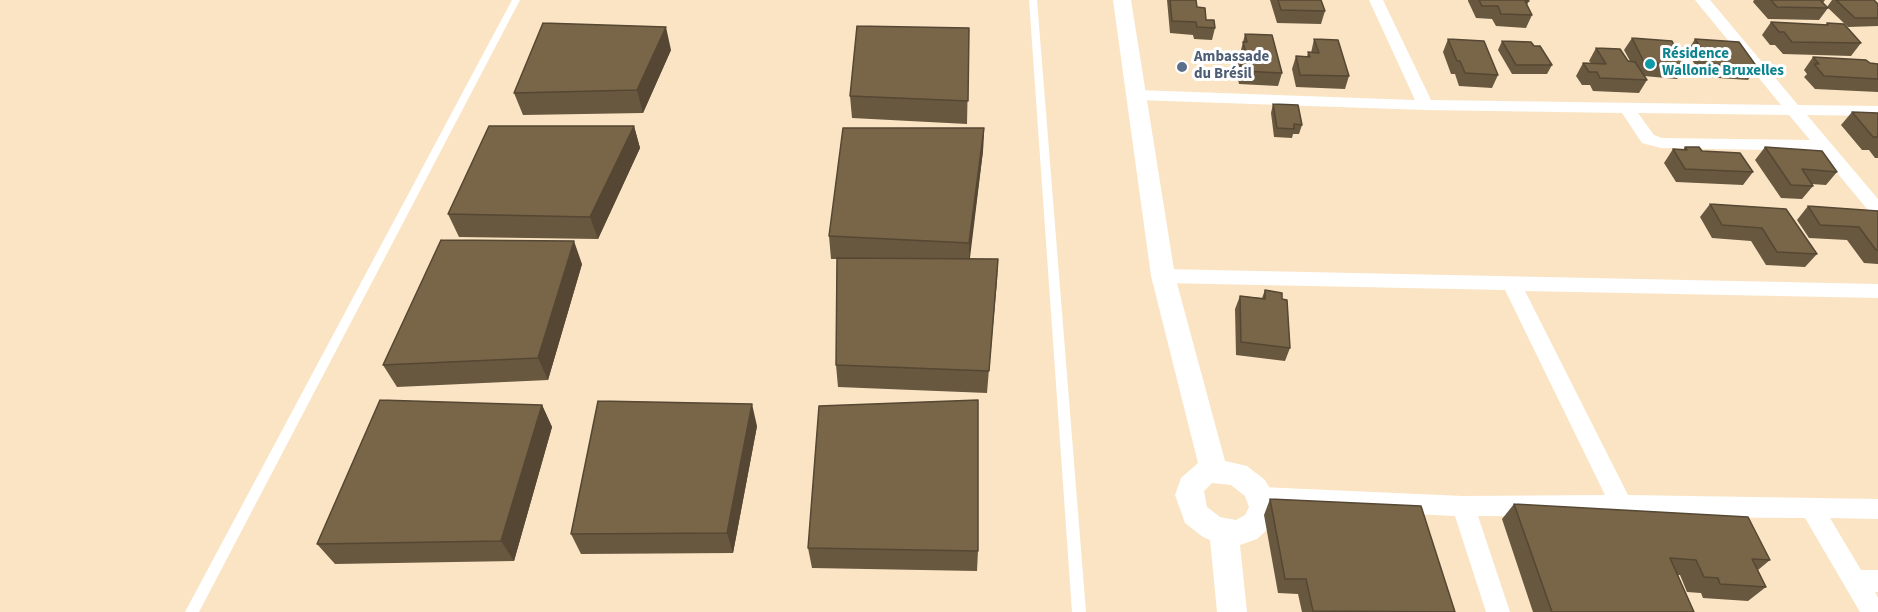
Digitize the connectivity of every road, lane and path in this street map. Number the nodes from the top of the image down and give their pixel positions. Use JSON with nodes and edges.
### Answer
{"nodes":[{"id":1,"x":516,"y":0,"type":"edge"},
{"id":2,"x":1033,"y":0,"type":"edge"},
{"id":3,"x":1122,"y":0,"type":"edge"},
{"id":4,"x":1376,"y":0,"type":"edge"},
{"id":5,"x":1702,"y":0,"type":"edge"},
{"id":6,"x":1137,"y":95,"type":"junction"},
{"id":7,"x":1425,"y":105,"type":"junction"},
{"id":8,"x":1627,"y":108,"type":"junction"},
{"id":9,"x":1793,"y":109,"type":"junction"},
{"id":10,"x":1878,"y":111,"type":"edge"},
{"id":11,"x":1823,"y":146,"type":"junction"},
{"id":12,"x":1878,"y":211,"type":"edge"},
{"id":13,"x":1163,"y":276,"type":"junction"},
{"id":14,"x":1512,"y":285,"type":"junction"},
{"id":15,"x":1878,"y":291,"type":"edge"},
{"id":16,"x":1214,"y":471,"type":"junction"},
{"id":17,"x":1261,"y":497,"type":"junction"},
{"id":18,"x":1621,"y":505,"type":"junction"},
{"id":19,"x":1462,"y":506,"type":"junction"},
{"id":20,"x":1811,"y":508,"type":"junction"},
{"id":21,"x":1878,"y":509,"type":"edge"},
{"id":22,"x":1224,"y":532,"type":"junction"},
{"id":23,"x":1866,"y":581,"type":"edge"},
{"id":24,"x":192,"y":612,"type":"edge"},
{"id":25,"x":1079,"y":612,"type":"edge"},
{"id":26,"x":1232,"y":612,"type":"edge"},
{"id":27,"x":1498,"y":612,"type":"edge"},
{"id":28,"x":1873,"y":612,"type":"edge"}],
"edges":[{"from":1,"to":24,"type":"lane"},
{"from":2,"to":25,"type":"lane"},
{"from":3,"to":6,"type":"street"},
{"from":4,"to":7,"type":"street"},
{"from":5,"to":9,"type":"street"},
{"from":6,"to":7,"type":"street"},
{"from":6,"to":13,"type":"street"},
{"from":7,"to":8,"type":"street"},
{"from":8,"to":9,"type":"street"},
{"from":8,"to":11,"type":"street"},
{"from":9,"to":10,"type":"street"},
{"from":9,"to":11,"type":"street"},
{"from":11,"to":12,"type":"street"},
{"from":13,"to":14,"type":"street"},
{"from":13,"to":16,"type":"street"},
{"from":14,"to":15,"type":"street"},
{"from":14,"to":18,"type":"street"},
{"from":16,"to":17,"type":"street"},
{"from":16,"to":22,"type":"street"},
{"from":17,"to":19,"type":"street"},
{"from":17,"to":22,"type":"street"},
{"from":18,"to":19,"type":"street"},
{"from":18,"to":20,"type":"street"},
{"from":19,"to":27,"type":"street"},
{"from":20,"to":21,"type":"street"},
{"from":20,"to":23,"type":"street"},
{"from":22,"to":26,"type":"street"},
{"from":23,"to":28,"type":"street"}]}
